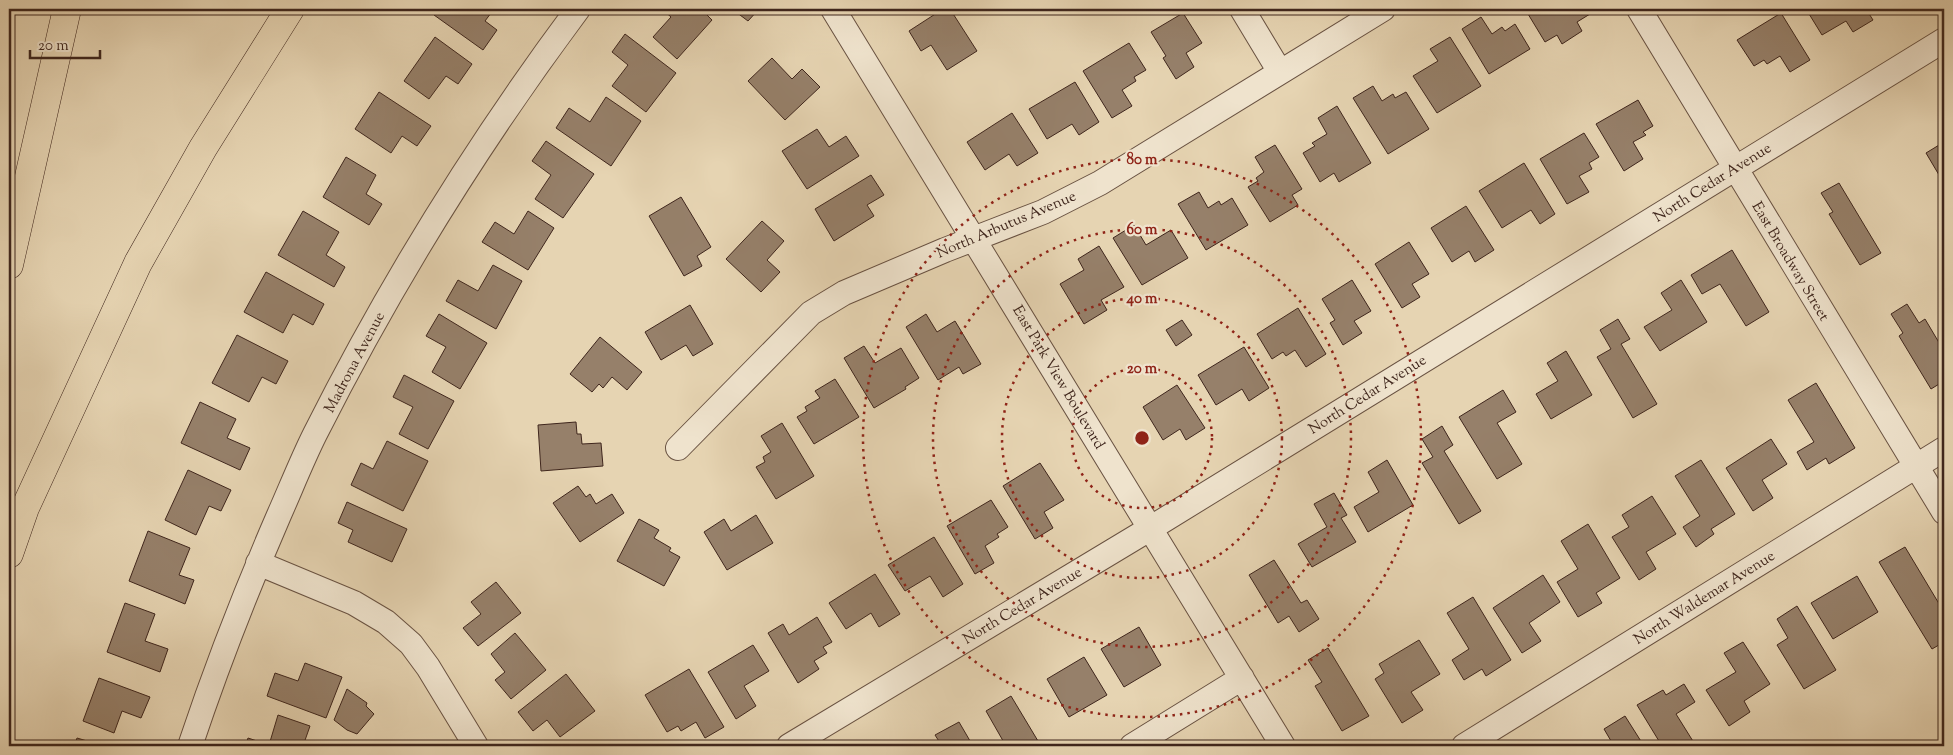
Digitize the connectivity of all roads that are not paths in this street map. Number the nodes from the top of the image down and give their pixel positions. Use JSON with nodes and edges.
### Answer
{"nodes":[{"id":1,"x":67,"y":9,"type":"edge"},
{"id":2,"x":290,"y":9,"type":"edge"},
{"id":3,"x":578,"y":9,"type":"edge"},
{"id":4,"x":833,"y":9,"type":"edge"},
{"id":5,"x":1242,"y":9,"type":"edge"},
{"id":6,"x":1383,"y":9,"type":"edge"},
{"id":7,"x":1639,"y":9,"type":"edge"},
{"id":8,"x":1944,"y":40,"type":"edge"},
{"id":9,"x":1280,"y":72,"type":"junction"},
{"id":10,"x":1735,"y":168,"type":"junction"},
{"id":11,"x":974,"y":239,"type":"junction"},
{"id":12,"x":9,"y":265,"type":"edge"},
{"id":13,"x":678,"y":448,"type":"dead end"},
{"id":14,"x":1944,"y":448,"type":"edge"},
{"id":15,"x":1916,"y":466,"type":"junction"},
{"id":16,"x":1944,"y":512,"type":"edge"},
{"id":17,"x":1151,"y":528,"type":"junction"},
{"id":18,"x":9,"y":554,"type":"edge"},
{"id":19,"x":258,"y":563,"type":"junction"},
{"id":20,"x":1242,"y":678,"type":"junction"},
{"id":21,"x":190,"y":746,"type":"edge"},
{"id":22,"x":476,"y":746,"type":"edge"},
{"id":23,"x":789,"y":746,"type":"edge"},
{"id":24,"x":1132,"y":746,"type":"edge"},
{"id":25,"x":1283,"y":746,"type":"edge"},
{"id":26,"x":1464,"y":746,"type":"edge"}],
"edges":[{"from":1,"to":12,"type":"highway"},
{"from":2,"to":18,"type":"highway"},
{"from":3,"to":19,"type":"street","name":"Madrona Avenue"},
{"from":4,"to":11,"type":"street","name":"East Park View Boulevard"},
{"from":5,"to":9,"type":"street"},
{"from":6,"to":9,"type":"street","name":"North Arbutus Avenue"},
{"from":7,"to":10,"type":"street","name":"East Broadway Street"},
{"from":8,"to":10,"type":"street","name":"North Cedar Avenue"},
{"from":9,"to":11,"type":"street","name":"North Arbutus Avenue"},
{"from":10,"to":15,"type":"street","name":"East Broadway Street"},
{"from":10,"to":17,"type":"street","name":"North Cedar Avenue"},
{"from":11,"to":13,"type":"street","name":"North Arbutus Avenue"},
{"from":11,"to":17,"type":"street","name":"East Park View Boulevard"},
{"from":14,"to":15,"type":"street","name":"North Waldemar Avenue"},
{"from":15,"to":16,"type":"street","name":"East Broadway Street"},
{"from":15,"to":26,"type":"street","name":"North Waldemar Avenue"},
{"from":17,"to":20,"type":"street","name":"East Park View Boulevard"},
{"from":17,"to":23,"type":"street","name":"North Cedar Avenue"},
{"from":19,"to":21,"type":"street","name":"Madrona Avenue"},
{"from":19,"to":22,"type":"street"},
{"from":20,"to":24,"type":"street"},
{"from":20,"to":25,"type":"street","name":"East Park View Boulevard"}]}
